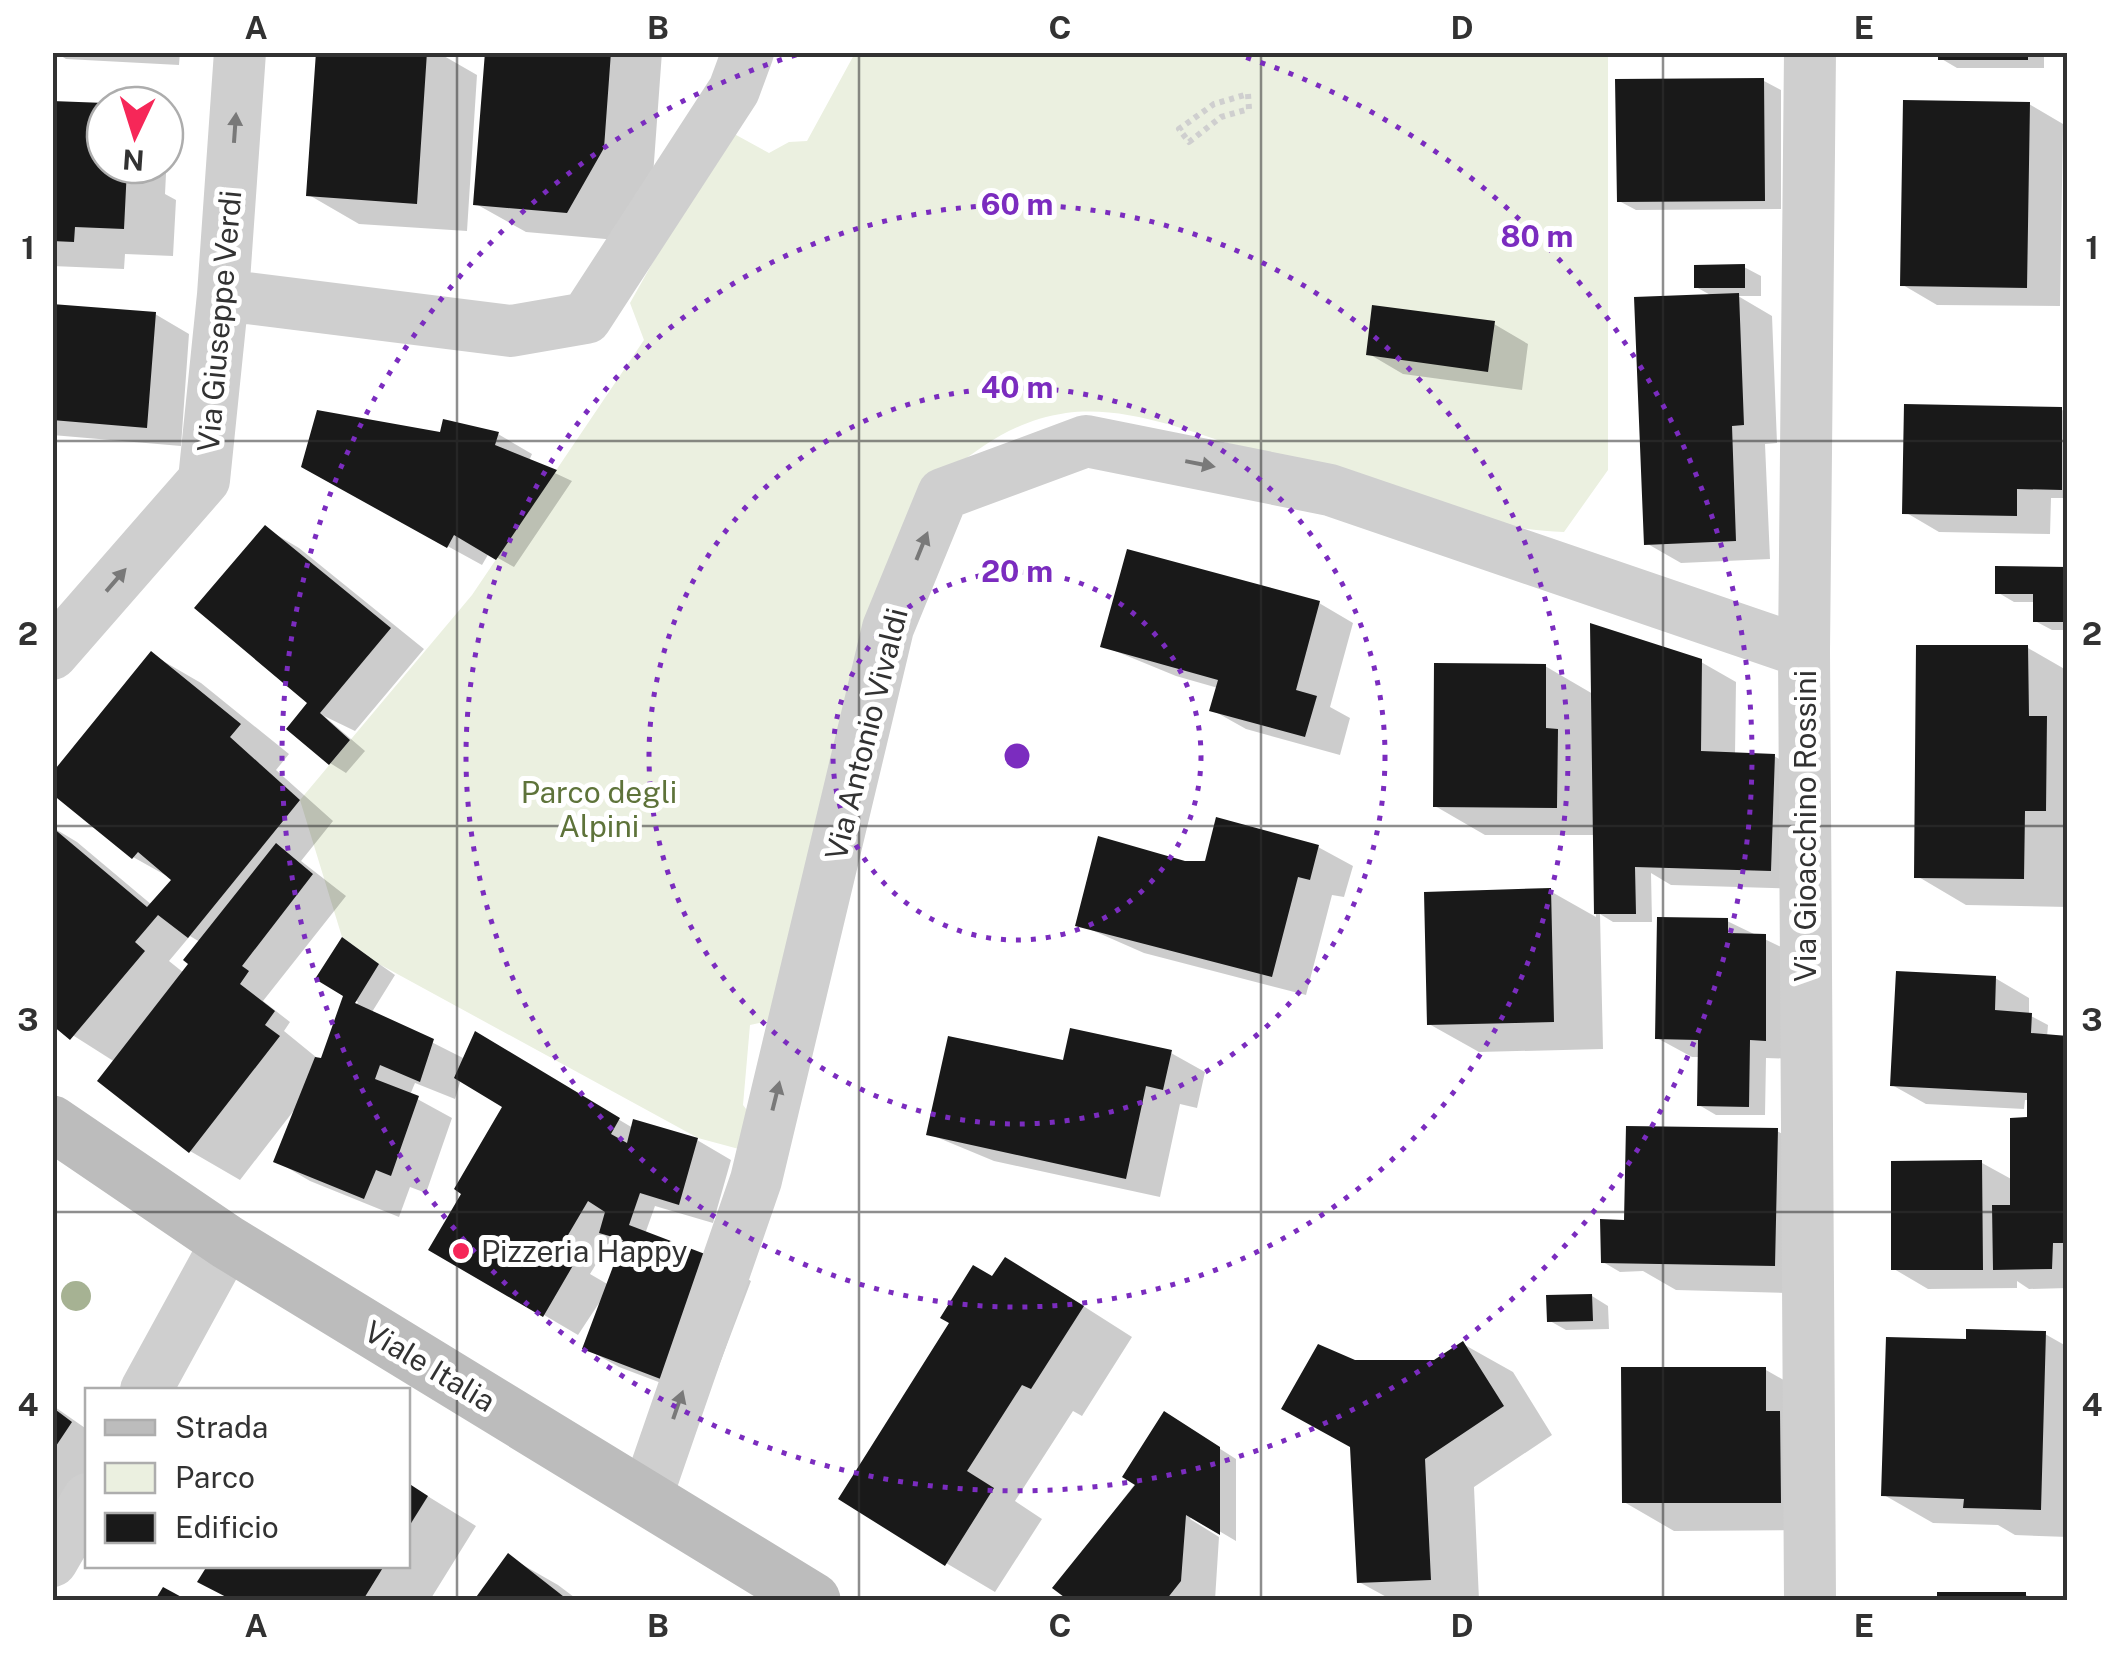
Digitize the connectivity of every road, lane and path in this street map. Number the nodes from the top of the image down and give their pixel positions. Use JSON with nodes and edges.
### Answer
{"nodes":[{"id":1,"x":240,"y":52,"type":"edge"},
{"id":2,"x":748,"y":52,"type":"edge"},
{"id":3,"x":1810,"y":52,"type":"edge"},
{"id":4,"x":1179,"y":129,"type":"joint"},
{"id":5,"x":223,"y":295,"type":"junction"},
{"id":6,"x":1804,"y":652,"type":"junction"},
{"id":7,"x":52,"y":654,"type":"edge"},
{"id":8,"x":52,"y":1123,"type":"edge"},
{"id":9,"x":227,"y":1242,"type":"junction"},
{"id":10,"x":147,"y":1388,"type":"edge"},
{"id":11,"x":646,"y":1498,"type":"junction"},
{"id":12,"x":85,"y":1504,"type":"edge"},
{"id":13,"x":52,"y":1561,"type":"edge"},
{"id":14,"x":813,"y":1600,"type":"edge"},
{"id":15,"x":1810,"y":1600,"type":"edge"}],
"edges":[{"from":5,"to":1,"type":"street","name":"Via Giuseppe Verdi","one_way":true},
{"from":2,"to":5,"type":"street"},
{"from":3,"to":6,"type":"street","name":"Via Gioacchino Rossini"},
{"from":4,"to":4,"type":"path"},
{"from":7,"to":5,"type":"street","name":"Via Giuseppe Verdi","one_way":true},
{"from":11,"to":6,"type":"street","name":"Via Antonio Vivaldi","one_way":true},
{"from":6,"to":15,"type":"street","name":"Via Gioacchino Rossini"},
{"from":8,"to":9,"type":"main road","name":"Viale Italia"},
{"from":9,"to":10,"type":"street"},
{"from":9,"to":11,"type":"main road","name":"Viale Italia"},
{"from":11,"to":14,"type":"main road","name":"Viale Italia"},
{"from":12,"to":13,"type":"street"}]}
